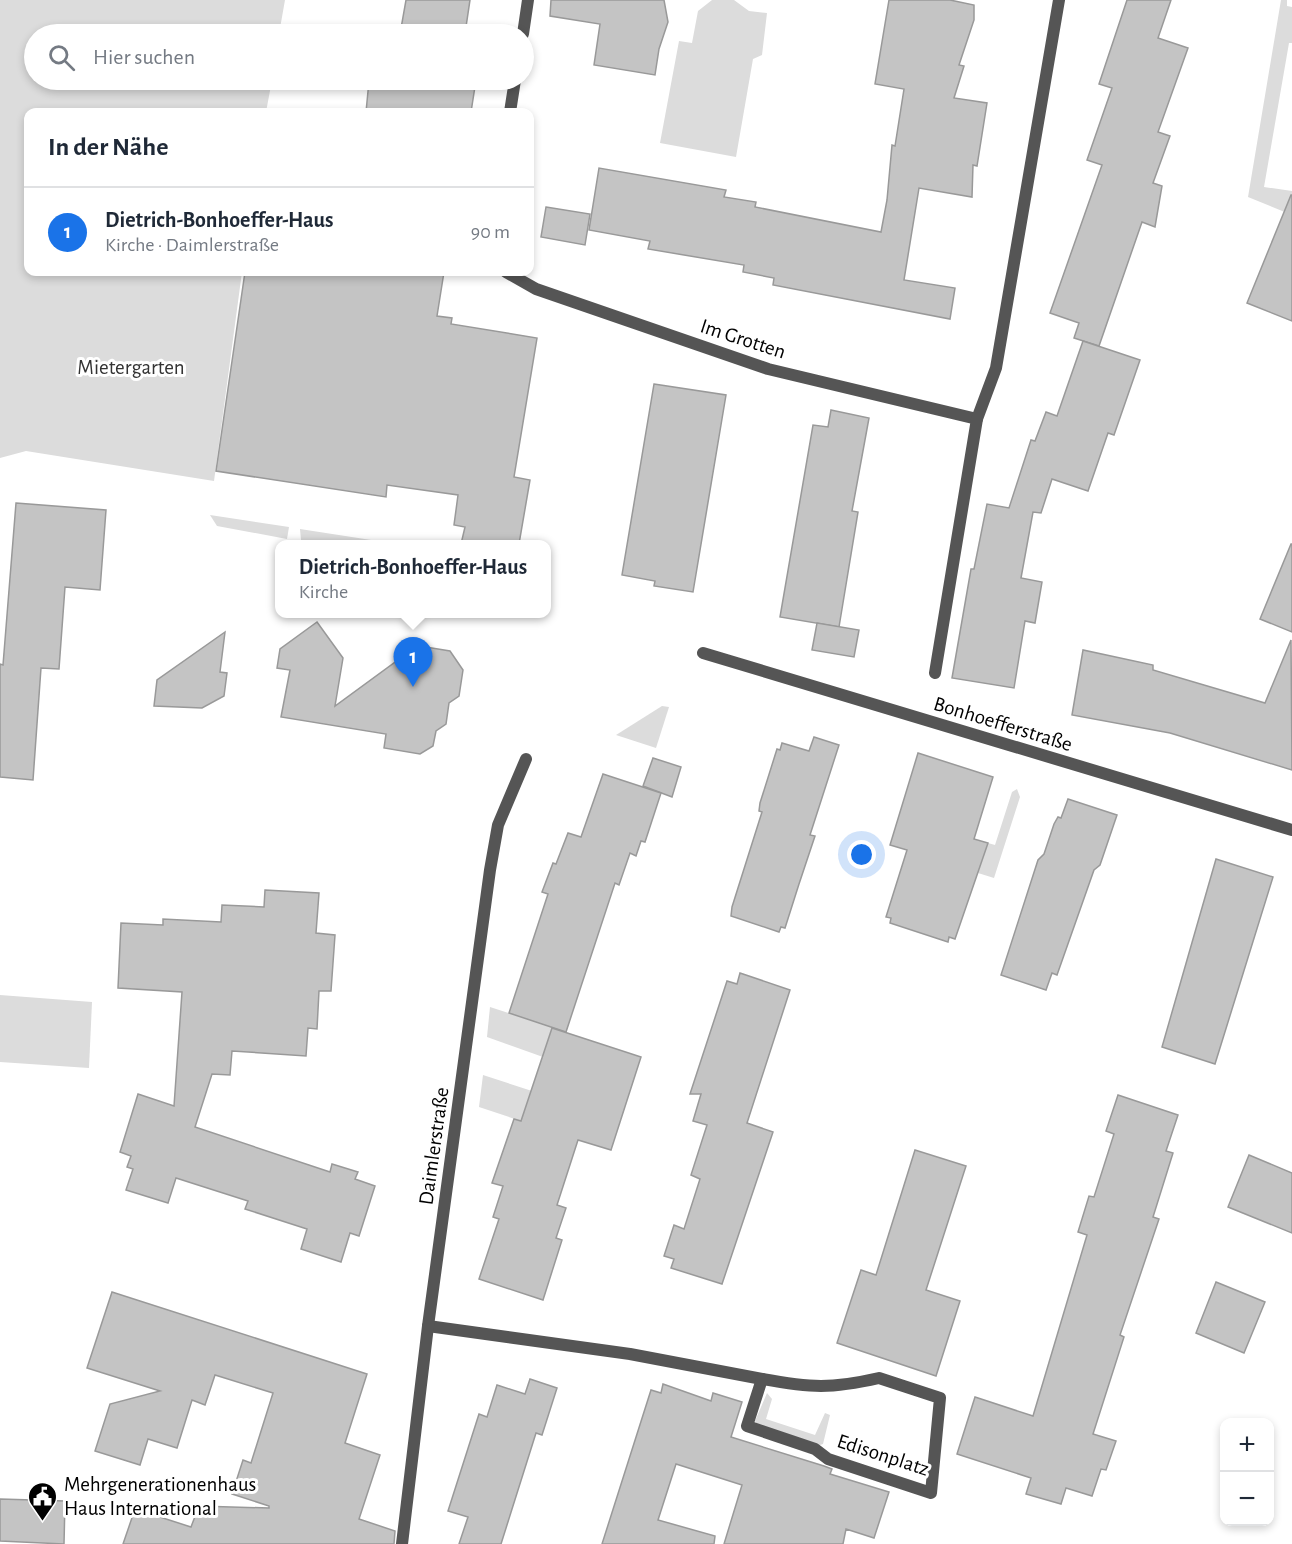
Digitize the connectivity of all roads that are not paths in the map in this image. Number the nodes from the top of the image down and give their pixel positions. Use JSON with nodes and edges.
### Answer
{"nodes":[{"id":1,"x":528,"y":0,"type":"edge"},
{"id":2,"x":1059,"y":0,"type":"edge"},
{"id":3,"x":524,"y":24,"type":"edge"},
{"id":4,"x":513,"y":90,"type":"edge"},
{"id":5,"x":511,"y":108,"type":"edge"},
{"id":6,"x":513,"y":276,"type":"edge"},
{"id":7,"x":977,"y":419,"type":"junction"},
{"id":8,"x":703,"y":652,"type":"dead end"},
{"id":9,"x":935,"y":673,"type":"dead end"},
{"id":10,"x":526,"y":759,"type":"dead end"},
{"id":11,"x":1292,"y":830,"type":"edge"},
{"id":12,"x":428,"y":1326,"type":"junction"},
{"id":13,"x":762,"y":1379,"type":"junction"},
{"id":14,"x":402,"y":1544,"type":"edge"}],
"edges":[{"from":1,"to":3,"type":"street"},
{"from":2,"to":7,"type":"street"},
{"from":4,"to":5,"type":"street"},
{"from":6,"to":7,"type":"street","name":"Im Grotten"},
{"from":7,"to":9,"type":"street"},
{"from":8,"to":11,"type":"street","name":"Bonhoefferstraße"},
{"from":10,"to":12,"type":"street","name":"Daimlerstraße"},
{"from":12,"to":13,"type":"street","name":"Edisonplatz"},
{"from":12,"to":14,"type":"street","name":"Daimlerstraße"},
{"from":13,"to":13,"type":"street","name":"Edisonplatz"}]}
